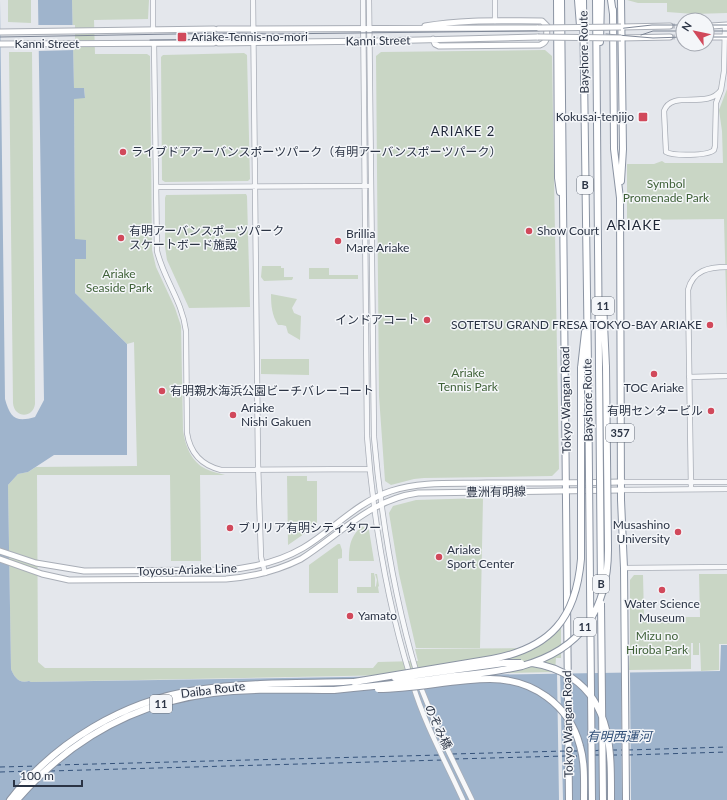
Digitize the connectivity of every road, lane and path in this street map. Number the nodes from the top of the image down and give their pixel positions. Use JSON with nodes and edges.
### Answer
{"nodes":[{"id":1,"x":153,"y":0,"type":"edge"},
{"id":2,"x":252,"y":0,"type":"edge"},
{"id":3,"x":363,"y":0,"type":"edge"},
{"id":4,"x":369,"y":0,"type":"edge"},
{"id":5,"x":495,"y":0,"type":"edge"},
{"id":6,"x":557,"y":0,"type":"edge"},
{"id":7,"x":561,"y":0,"type":"edge"},
{"id":8,"x":578,"y":0,"type":"edge"},
{"id":9,"x":583,"y":0,"type":"edge"},
{"id":10,"x":596,"y":0,"type":"edge"},
{"id":11,"x":601,"y":0,"type":"edge"},
{"id":12,"x":612,"y":0,"type":"edge"},
{"id":13,"x":621,"y":0,"type":"edge"},
{"id":14,"x":495,"y":21,"type":"junction"},
{"id":15,"x":670,"y":26,"type":"tunnel mouth"},
{"id":16,"x":715,"y":26,"type":"edge"},
{"id":17,"x":726,"y":26,"type":"edge"},
{"id":18,"x":621,"y":27,"type":"junction"},
{"id":19,"x":367,"y":28,"type":"junction"},
{"id":20,"x":415,"y":28,"type":"junction"},
{"id":21,"x":557,"y":28,"type":"junction"},
{"id":22,"x":253,"y":29,"type":"junction"},
{"id":23,"x":153,"y":30,"type":"junction"},
{"id":24,"x":0,"y":32,"type":"edge"},
{"id":25,"x":670,"y":37,"type":"tunnel mouth"},
{"id":26,"x":715,"y":37,"type":"edge"},
{"id":27,"x":726,"y":37,"type":"edge"},
{"id":28,"x":557,"y":38,"type":"junction"},
{"id":29,"x":621,"y":38,"type":"junction"},
{"id":30,"x":433,"y":39,"type":"junction"},
{"id":31,"x":367,"y":41,"type":"junction"},
{"id":32,"x":253,"y":42,"type":"junction"},
{"id":33,"x":154,"y":43,"type":"junction"},
{"id":34,"x":0,"y":44,"type":"edge"},
{"id":35,"x":584,"y":55,"type":"junction"},
{"id":36,"x":721,"y":90,"type":"junction"},
{"id":37,"x":708,"y":99,"type":"junction"},
{"id":38,"x":716,"y":109,"type":"junction"},
{"id":39,"x":598,"y":151,"type":"junction"},
{"id":40,"x":365,"y":186,"type":"junction"},
{"id":41,"x":372,"y":186,"type":"junction"},
{"id":42,"x":156,"y":187,"type":"junction"},
{"id":43,"x":256,"y":188,"type":"junction"},
{"id":44,"x":620,"y":198,"type":"junction"},
{"id":45,"x":564,"y":221,"type":"junction"},
{"id":46,"x":598,"y":246,"type":"joint"},
{"id":47,"x":727,"y":267,"type":"edge"},
{"id":48,"x":585,"y":367,"type":"junction"},
{"id":49,"x":602,"y":367,"type":"junction"},
{"id":50,"x":689,"y":376,"type":"junction"},
{"id":51,"x":727,"y":376,"type":"edge"},
{"id":52,"x":370,"y":469,"type":"junction"},
{"id":53,"x":258,"y":471,"type":"junction"},
{"id":54,"x":620,"y":482,"type":"junction"},
{"id":55,"x":690,"y":482,"type":"junction"},
{"id":56,"x":727,"y":482,"type":"edge"},
{"id":57,"x":566,"y":483,"type":"junction"},
{"id":58,"x":691,"y":489,"type":"junction"},
{"id":59,"x":727,"y":489,"type":"edge"},
{"id":60,"x":566,"y":490,"type":"junction"},
{"id":61,"x":621,"y":490,"type":"junction"},
{"id":62,"x":380,"y":495,"type":"junction"},
{"id":63,"x":372,"y":500,"type":"junction"},
{"id":64,"x":382,"y":503,"type":"junction"},
{"id":65,"x":374,"y":508,"type":"junction"},
{"id":66,"x":0,"y":551,"type":"edge"},
{"id":67,"x":0,"y":559,"type":"edge"},
{"id":68,"x":262,"y":564,"type":"junction"},
{"id":69,"x":727,"y":567,"type":"edge"},
{"id":70,"x":56,"y":568,"type":"junction"},
{"id":71,"x":624,"y":568,"type":"junction"},
{"id":72,"x":265,"y":573,"type":"junction"},
{"id":73,"x":69,"y":580,"type":"junction"},
{"id":74,"x":354,"y":682,"type":"junction"},
{"id":75,"x":334,"y":690,"type":"junction"},
{"id":76,"x":10,"y":800,"type":"edge"},
{"id":77,"x":18,"y":800,"type":"edge"},
{"id":78,"x":464,"y":800,"type":"edge"},
{"id":79,"x":472,"y":800,"type":"edge"},
{"id":80,"x":569,"y":800,"type":"edge"},
{"id":81,"x":584,"y":800,"type":"edge"},
{"id":82,"x":592,"y":800,"type":"edge"},
{"id":83,"x":603,"y":800,"type":"edge"},
{"id":84,"x":611,"y":800,"type":"edge"},
{"id":85,"x":626,"y":800,"type":"edge"}],
"edges":[{"from":1,"to":23,"type":"street"},
{"from":2,"to":22,"type":"street"},
{"from":3,"to":19,"type":"street"},
{"from":4,"to":19,"type":"street"},
{"from":5,"to":14,"type":"street"},
{"from":6,"to":21,"type":"highway"},
{"from":7,"to":45,"type":"highway","name":"Tokyo Wangan Road"},
{"from":8,"to":35,"type":"highway"},
{"from":9,"to":35,"type":"highway","name":"Bayshore Route","number":"B"},
{"from":10,"to":39,"type":"highway","name":"Bayshore Route","number":"B"},
{"from":11,"to":39,"type":"highway","number":"B"},
{"from":12,"to":44,"type":"highway","number":"357"},
{"from":13,"to":18,"type":"highway","number":"357"},
{"from":14,"to":20,"type":"main road"},
{"from":14,"to":30,"type":"main road"},
{"from":15,"to":18,"type":"main road"},
{"from":16,"to":17,"type":"main road"},
{"from":17,"to":27,"type":"street"},
{"from":18,"to":21,"type":"main road","name":"Kanni Street","bridge":true},
{"from":18,"to":29,"type":"highway","number":"357"},
{"from":19,"to":20,"type":"main road","name":"Kanni Street"},
{"from":19,"to":22,"type":"main road","name":"Kanni Street"},
{"from":19,"to":31,"type":"street"},
{"from":20,"to":21,"type":"main road","name":"Kanni Street","bridge":true},
{"from":21,"to":28,"type":"highway","bridge":true},
{"from":22,"to":23,"type":"main road","name":"Kanni Street"},
{"from":22,"to":32,"type":"street"},
{"from":23,"to":24,"type":"main road","name":"Kanni Street"},
{"from":25,"to":29,"type":"main road"},
{"from":26,"to":27,"type":"main road"},
{"from":27,"to":36,"type":"street"},
{"from":28,"to":29,"type":"main road","name":"Kanni Street","bridge":true},
{"from":28,"to":30,"type":"main road","name":"Kanni Street","bridge":true},
{"from":28,"to":45,"type":"highway"},
{"from":29,"to":44,"type":"highway","number":"357"},
{"from":30,"to":31,"type":"main road","name":"Kanni Street"},
{"from":31,"to":32,"type":"main road","name":"Kanni Street"},
{"from":31,"to":40,"type":"street","name":"のぞみ橋"},
{"from":31,"to":41,"type":"street","name":"のぞみ橋"},
{"from":32,"to":33,"type":"main road","name":"Kanni Street"},
{"from":32,"to":43,"type":"street"},
{"from":33,"to":34,"type":"main road","name":"Kanni Street"},
{"from":33,"to":42,"type":"street"},
{"from":35,"to":48,"type":"highway","name":"Bayshore Route","number":"B"},
{"from":36,"to":37,"type":"street"},
{"from":36,"to":38,"type":"street"},
{"from":37,"to":38,"type":"street"},
{"from":37,"to":38,"type":"street"},
{"from":39,"to":46,"type":"highway","name":"Bayshore Route","number":"B"},
{"from":40,"to":41,"type":"street"},
{"from":40,"to":43,"type":"street"},
{"from":40,"to":52,"type":"street","name":"のぞみ橋"},
{"from":41,"to":62,"type":"street","name":"のぞみ橋"},
{"from":42,"to":43,"type":"street"},
{"from":42,"to":53,"type":"street"},
{"from":43,"to":53,"type":"street"},
{"from":44,"to":54,"type":"highway","number":"357"},
{"from":45,"to":57,"type":"highway","name":"Tokyo Wangan Road"},
{"from":46,"to":49,"type":"highway","number":"11"},
{"from":47,"to":50,"type":"street"},
{"from":48,"to":74,"type":"highway","number":"11","bridge":true},
{"from":48,"to":82,"type":"highway","name":"Bayshore Route","number":"B","bridge":true},
{"from":49,"to":75,"type":"highway","number":"11","bridge":true},
{"from":49,"to":83,"type":"highway","name":"Bayshore Route","number":"B","bridge":true},
{"from":50,"to":51,"type":"street"},
{"from":50,"to":55,"type":"street"},
{"from":52,"to":53,"type":"street"},
{"from":52,"to":63,"type":"street","name":"のぞみ橋"},
{"from":53,"to":68,"type":"street"},
{"from":54,"to":55,"type":"street"},
{"from":54,"to":57,"type":"main road","name":"豊洲有明線"},
{"from":54,"to":61,"type":"highway","number":"357"},
{"from":55,"to":56,"type":"street"},
{"from":55,"to":58,"type":"street"},
{"from":57,"to":60,"type":"highway","name":"Tokyo Wangan Road"},
{"from":57,"to":62,"type":"main road","name":"豊洲有明線"},
{"from":58,"to":59,"type":"street"},
{"from":58,"to":61,"type":"street"},
{"from":60,"to":61,"type":"main road","name":"豊洲有明線"},
{"from":60,"to":64,"type":"main road","name":"豊洲有明線"},
{"from":60,"to":80,"type":"highway","name":"Tokyo Wangan Road","bridge":true},
{"from":61,"to":71,"type":"highway","number":"357"},
{"from":62,"to":63,"type":"main road","name":"Toyosu-Ariake Line"},
{"from":62,"to":64,"type":"street","name":"のぞみ橋"},
{"from":63,"to":65,"type":"street","name":"のぞみ橋"},
{"from":63,"to":68,"type":"main road","name":"Toyosu-Ariake Line"},
{"from":64,"to":65,"type":"main road","name":"豊洲有明線"},
{"from":64,"to":79,"type":"street","name":"のぞみ橋","bridge":true},
{"from":65,"to":72,"type":"main road","name":"Toyosu-Ariake Line"},
{"from":65,"to":78,"type":"street","name":"のぞみ橋","bridge":true},
{"from":66,"to":70,"type":"main road","name":"Toyosu-Ariake Line"},
{"from":67,"to":73,"type":"main road","name":"Toyosu-Ariake Line"},
{"from":68,"to":70,"type":"main road","name":"Toyosu-Ariake Line"},
{"from":68,"to":72,"type":"street"},
{"from":69,"to":71,"type":"street"},
{"from":70,"to":73,"type":"main road"},
{"from":71,"to":85,"type":"highway","number":"357"},
{"from":72,"to":73,"type":"main road","name":"Toyosu-Ariake Line"},
{"from":74,"to":76,"type":"highway","name":"Daiba Route","number":"11"},
{"from":74,"to":84,"type":"highway","number":"11","bridge":true},
{"from":75,"to":77,"type":"highway","name":"Daiba Route","number":"11"},
{"from":75,"to":81,"type":"highway","number":"11","bridge":true}]}
